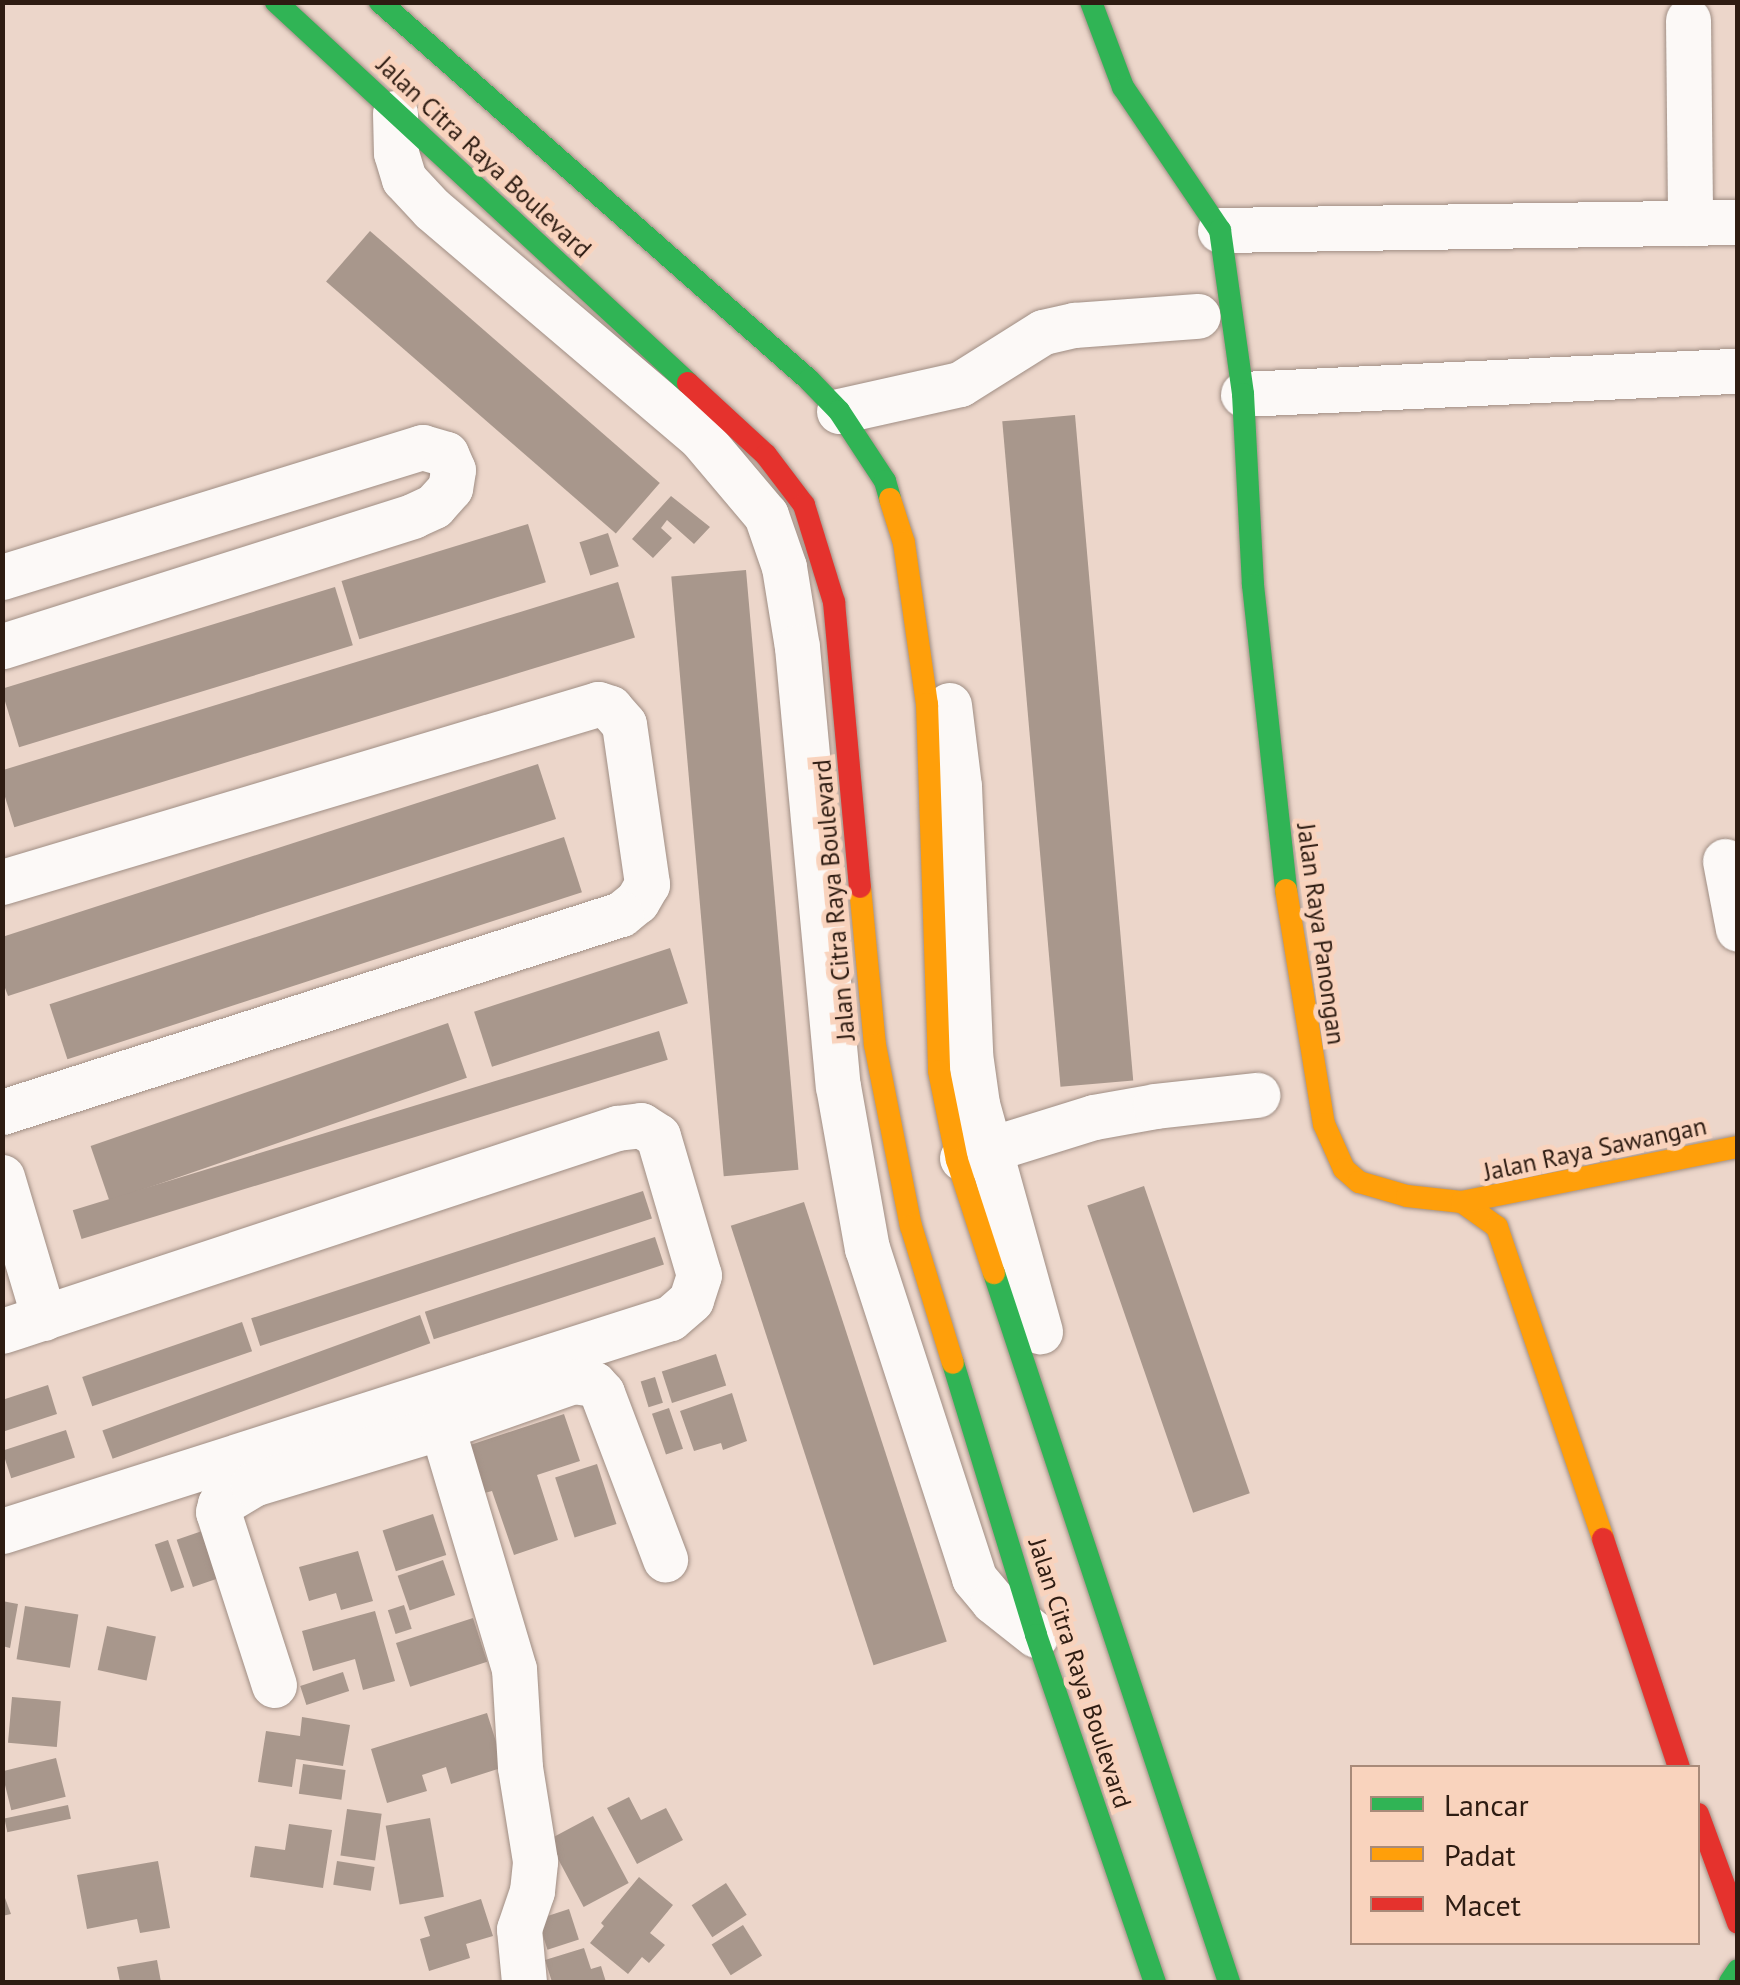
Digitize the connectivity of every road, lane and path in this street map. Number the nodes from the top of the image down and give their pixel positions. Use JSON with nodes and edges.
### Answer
{"nodes":[{"id":1,"x":276,"y":2,"type":"edge"},
{"id":2,"x":380,"y":2,"type":"edge"},
{"id":3,"x":1092,"y":2,"type":"edge"},
{"id":4,"x":1688,"y":20,"type":"dead end"},
{"id":5,"x":395,"y":113,"type":"joint"},
{"id":6,"x":1738,"y":222,"type":"edge"},
{"id":7,"x":1690,"y":223,"type":"junction"},
{"id":8,"x":1220,"y":230,"type":"junction"},
{"id":9,"x":1198,"y":316,"type":"dead end"},
{"id":10,"x":1738,"y":372,"type":"edge"},
{"id":11,"x":1244,"y":394,"type":"junction"},
{"id":12,"x":849,"y":426,"type":"junction"},
{"id":13,"x":2,"y":576,"type":"edge"},
{"id":14,"x":2,"y":646,"type":"edge"},
{"id":15,"x":1725,"y":861,"type":"dead end"},
{"id":16,"x":2,"y":882,"type":"edge"},
{"id":17,"x":1738,"y":929,"type":"edge"},
{"id":18,"x":852,"y":1018,"type":"junction"},
{"id":19,"x":1257,"y":1095,"type":"dead end"},
{"id":20,"x":2,"y":1112,"type":"edge"},
{"id":21,"x":1738,"y":1148,"type":"edge"},
{"id":22,"x":972,"y":1155,"type":"junction"},
{"id":23,"x":2,"y":1177,"type":"edge"},
{"id":24,"x":1462,"y":1202,"type":"junction"},
{"id":25,"x":914,"y":1234,"type":"junction"},
{"id":26,"x":868,"y":1248,"type":"junction"},
{"id":27,"x":24,"y":1325,"type":"edge"},
{"id":28,"x":442,"y":1427,"type":"junction"},
{"id":29,"x":983,"y":1458,"type":"junction"},
{"id":30,"x":938,"y":1468,"type":"junction"},
{"id":31,"x":1075,"y":1516,"type":"joint"},
{"id":32,"x":2,"y":1531,"type":"edge"},
{"id":33,"x":665,"y":1559,"type":"dead end"},
{"id":34,"x":1036,"y":1635,"type":"junction"},
{"id":35,"x":274,"y":1685,"type":"dead end"},
{"id":36,"x":1678,"y":1765,"type":"edge"},
{"id":37,"x":1713,"y":1823,"type":"edge"},
{"id":38,"x":1738,"y":1922,"type":"edge"},
{"id":39,"x":1738,"y":1970,"type":"edge"},
{"id":40,"x":524,"y":1982,"type":"edge"},
{"id":41,"x":1155,"y":1982,"type":"edge"},
{"id":42,"x":1229,"y":1982,"type":"edge"},
{"id":43,"x":1730,"y":1982,"type":"edge"}],
"edges":[{"from":1,"to":5,"type":"street","name":"Jalan Citra Raya Boulevard"},
{"from":2,"to":12,"type":"street","name":"Jalan Citra Raya Boulevard"},
{"from":3,"to":8,"type":"street","name":"Jalan Raya Panongan"},
{"from":4,"to":7,"type":"street"},
{"from":5,"to":18,"type":"street"},
{"from":6,"to":7,"type":"street"},
{"from":7,"to":8,"type":"street"},
{"from":8,"to":11,"type":"street","name":"Jalan Raya Panongan"},
{"from":9,"to":12,"type":"street"},
{"from":10,"to":11,"type":"street"},
{"from":11,"to":24,"type":"street","name":"Jalan Raya Panongan"},
{"from":12,"to":22,"type":"street"},
{"from":13,"to":14,"type":"street"},
{"from":15,"to":17,"type":"street"},
{"from":16,"to":20,"type":"street"},
{"from":18,"to":25,"type":"street","name":"Jalan Citra Raya Boulevard"},
{"from":18,"to":26,"type":"street"},
{"from":19,"to":22,"type":"street"},
{"from":21,"to":24,"type":"street","name":"Jalan Raya Sawangan"},
{"from":22,"to":31,"type":"street"},
{"from":23,"to":27,"type":"street"},
{"from":24,"to":36,"type":"street"},
{"from":25,"to":26,"type":"street"},
{"from":25,"to":29,"type":"street","name":"Jalan Citra Raya Boulevard"},
{"from":26,"to":30,"type":"street"},
{"from":27,"to":32,"type":"street"},
{"from":28,"to":33,"type":"street"},
{"from":28,"to":35,"type":"street"},
{"from":28,"to":40,"type":"street"},
{"from":29,"to":30,"type":"street"},
{"from":29,"to":34,"type":"street","name":"Jalan Citra Raya Boulevard"},
{"from":30,"to":34,"type":"street"},
{"from":31,"to":42,"type":"street","name":"Jalan Citra Raya Boulevard"},
{"from":34,"to":41,"type":"street","name":"Jalan Citra Raya Boulevard"},
{"from":37,"to":38,"type":"street"},
{"from":39,"to":43,"type":"street"}]}
